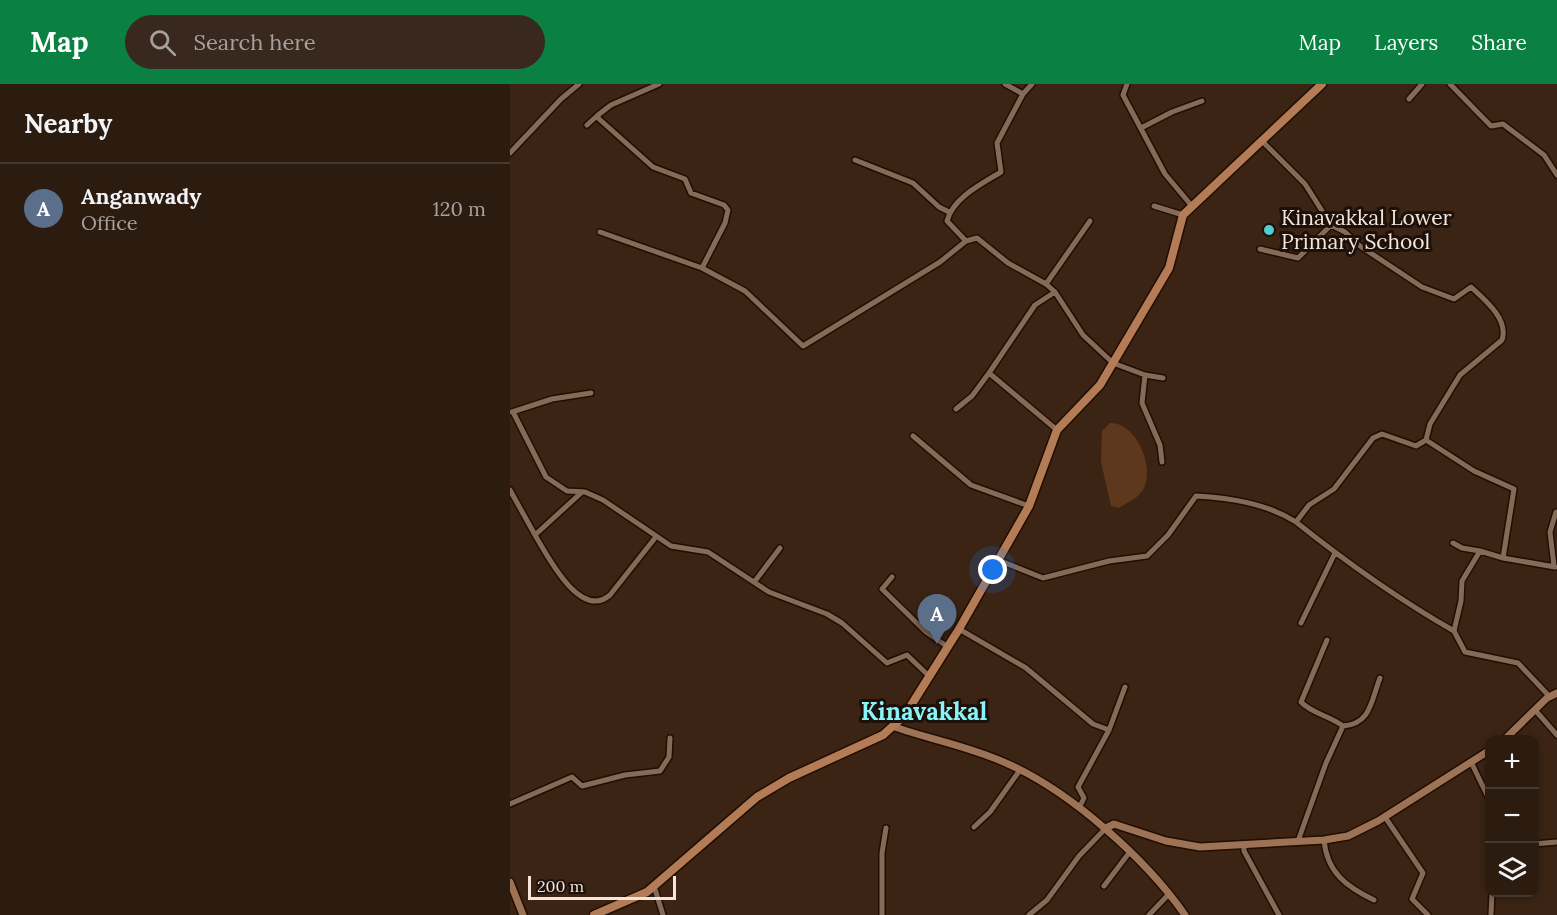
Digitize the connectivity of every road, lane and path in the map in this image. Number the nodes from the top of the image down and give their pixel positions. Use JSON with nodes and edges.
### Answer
{"nodes":[{"id":1,"x":579,"y":84,"type":"edge"},
{"id":2,"x":659,"y":84,"type":"edge"},
{"id":3,"x":1005,"y":84,"type":"edge"},
{"id":4,"x":1032,"y":84,"type":"edge"},
{"id":5,"x":1127,"y":84,"type":"edge"},
{"id":6,"x":1322,"y":84,"type":"edge"},
{"id":7,"x":1422,"y":84,"type":"edge"},
{"id":8,"x":1452,"y":85,"type":"edge"},
{"id":9,"x":1023,"y":94,"type":"junction"},
{"id":10,"x":1410,"y":99,"type":"dead end"},
{"id":11,"x":1202,"y":101,"type":"dead end"},
{"id":12,"x":598,"y":115,"type":"junction"},
{"id":13,"x":587,"y":124,"type":"dead end"},
{"id":14,"x":1142,"y":128,"type":"junction"},
{"id":15,"x":1263,"y":142,"type":"junction"},
{"id":16,"x":510,"y":153,"type":"edge"},
{"id":17,"x":855,"y":160,"type":"dead end"},
{"id":18,"x":1557,"y":175,"type":"edge"},
{"id":19,"x":1191,"y":205,"type":"junction"},
{"id":20,"x":1154,"y":206,"type":"dead end"},
{"id":21,"x":949,"y":212,"type":"junction"},
{"id":22,"x":1183,"y":215,"type":"junction"},
{"id":23,"x":1090,"y":221,"type":"dead end"},
{"id":24,"x":1331,"y":225,"type":"junction"},
{"id":25,"x":600,"y":232,"type":"dead end"},
{"id":26,"x":966,"y":241,"type":"junction"},
{"id":27,"x":1260,"y":249,"type":"dead end"},
{"id":28,"x":702,"y":268,"type":"junction"},
{"id":29,"x":1046,"y":284,"type":"junction"},
{"id":30,"x":1054,"y":292,"type":"junction"},
{"id":31,"x":1113,"y":363,"type":"junction"},
{"id":32,"x":989,"y":373,"type":"junction"},
{"id":33,"x":1145,"y":375,"type":"junction"},
{"id":34,"x":1163,"y":378,"type":"dead end"},
{"id":35,"x":591,"y":393,"type":"dead end"},
{"id":36,"x":956,"y":409,"type":"dead end"},
{"id":37,"x":512,"y":412,"type":"edge"},
{"id":38,"x":1057,"y":430,"type":"junction"},
{"id":39,"x":913,"y":436,"type":"dead end"},
{"id":40,"x":1426,"y":440,"type":"junction"},
{"id":41,"x":1162,"y":462,"type":"dead end"},
{"id":42,"x":510,"y":490,"type":"edge"},
{"id":43,"x":582,"y":492,"type":"junction"},
{"id":44,"x":1029,"y":506,"type":"junction"},
{"id":45,"x":1556,"y":512,"type":"dead end"},
{"id":46,"x":1296,"y":522,"type":"junction"},
{"id":47,"x":536,"y":535,"type":"junction"},
{"id":48,"x":655,"y":538,"type":"junction"},
{"id":49,"x":1453,"y":543,"type":"dead end"},
{"id":50,"x":780,"y":548,"type":"dead end"},
{"id":51,"x":1480,"y":551,"type":"junction"},
{"id":52,"x":1335,"y":553,"type":"junction"},
{"id":53,"x":1503,"y":558,"type":"junction"},
{"id":54,"x":998,"y":560,"type":"junction"},
{"id":55,"x":1555,"y":567,"type":"edge"},
{"id":56,"x":892,"y":577,"type":"dead end"},
{"id":57,"x":755,"y":581,"type":"junction"},
{"id":58,"x":1300,"y":623,"type":"dead end"},
{"id":59,"x":959,"y":629,"type":"junction"},
{"id":60,"x":1454,"y":631,"type":"junction"},
{"id":61,"x":1327,"y":640,"type":"dead end"},
{"id":62,"x":948,"y":647,"type":"junction"},
{"id":63,"x":929,"y":676,"type":"junction"},
{"id":64,"x":1380,"y":678,"type":"dead end"},
{"id":65,"x":1125,"y":687,"type":"dead end"},
{"id":66,"x":1557,"y":693,"type":"edge"},
{"id":67,"x":1550,"y":697,"type":"junction"},
{"id":68,"x":1536,"y":711,"type":"junction"},
{"id":69,"x":1343,"y":726,"type":"junction"},
{"id":70,"x":894,"y":727,"type":"junction"},
{"id":71,"x":1109,"y":730,"type":"junction"},
{"id":72,"x":1510,"y":735,"type":"edge"},
{"id":73,"x":1557,"y":735,"type":"edge"},
{"id":74,"x":670,"y":738,"type":"dead end"},
{"id":75,"x":1485,"y":753,"type":"edge"},
{"id":76,"x":1471,"y":762,"type":"junction"},
{"id":77,"x":1020,"y":770,"type":"junction"},
{"id":78,"x":1485,"y":791,"type":"edge"},
{"id":79,"x":510,"y":804,"type":"edge"},
{"id":80,"x":1079,"y":808,"type":"junction"},
{"id":81,"x":1385,"y":817,"type":"junction"},
{"id":82,"x":974,"y":827,"type":"dead end"},
{"id":83,"x":886,"y":828,"type":"dead end"},
{"id":84,"x":1106,"y":828,"type":"junction"},
{"id":85,"x":1324,"y":840,"type":"junction"},
{"id":86,"x":1298,"y":841,"type":"junction"},
{"id":87,"x":1557,"y":842,"type":"edge"},
{"id":88,"x":1539,"y":844,"type":"edge"},
{"id":89,"x":1244,"y":845,"type":"junction"},
{"id":90,"x":1129,"y":853,"type":"junction"},
{"id":91,"x":510,"y":882,"type":"edge"},
{"id":92,"x":654,"y":886,"type":"junction"},
{"id":93,"x":1104,"y":886,"type":"dead end"},
{"id":94,"x":1169,"y":894,"type":"junction"},
{"id":95,"x":1492,"y":897,"type":"edge"},
{"id":96,"x":1374,"y":900,"type":"dead end"},
{"id":97,"x":523,"y":915,"type":"edge"},
{"id":98,"x":594,"y":915,"type":"edge"},
{"id":99,"x":663,"y":915,"type":"edge"},
{"id":100,"x":882,"y":915,"type":"edge"},
{"id":101,"x":1029,"y":915,"type":"edge"},
{"id":102,"x":1149,"y":915,"type":"edge"},
{"id":103,"x":1185,"y":915,"type":"edge"},
{"id":104,"x":1279,"y":915,"type":"edge"},
{"id":105,"x":1428,"y":915,"type":"edge"},
{"id":106,"x":1491,"y":915,"type":"edge"}],
"edges":[{"from":1,"to":16,"type":"street"},
{"from":2,"to":12,"type":"street"},
{"from":3,"to":9,"type":"street"},
{"from":4,"to":9,"type":"street"},
{"from":5,"to":14,"type":"street"},
{"from":6,"to":15,"type":"main road"},
{"from":7,"to":10,"type":"street"},
{"from":8,"to":18,"type":"street"},
{"from":9,"to":21,"type":"street"},
{"from":11,"to":14,"type":"street"},
{"from":12,"to":13,"type":"street"},
{"from":12,"to":28,"type":"street"},
{"from":14,"to":19,"type":"street"},
{"from":15,"to":19,"type":"main road"},
{"from":15,"to":24,"type":"street"},
{"from":17,"to":21,"type":"street"},
{"from":19,"to":22,"type":"main road"},
{"from":20,"to":22,"type":"street"},
{"from":21,"to":26,"type":"street"},
{"from":22,"to":31,"type":"main road"},
{"from":23,"to":29,"type":"street"},
{"from":24,"to":27,"type":"street"},
{"from":24,"to":40,"type":"street"},
{"from":25,"to":28,"type":"street"},
{"from":26,"to":28,"type":"street"},
{"from":26,"to":29,"type":"street"},
{"from":29,"to":30,"type":"street"},
{"from":30,"to":31,"type":"street"},
{"from":30,"to":32,"type":"street"},
{"from":31,"to":33,"type":"street"},
{"from":31,"to":38,"type":"main road"},
{"from":32,"to":36,"type":"street"},
{"from":32,"to":38,"type":"street"},
{"from":33,"to":34,"type":"street"},
{"from":33,"to":41,"type":"street"},
{"from":35,"to":37,"type":"street"},
{"from":37,"to":43,"type":"street"},
{"from":38,"to":44,"type":"main road"},
{"from":39,"to":44,"type":"street"},
{"from":40,"to":46,"type":"street"},
{"from":40,"to":53,"type":"street"},
{"from":42,"to":47,"type":"street"},
{"from":43,"to":47,"type":"street"},
{"from":43,"to":48,"type":"street"},
{"from":44,"to":54,"type":"main road"},
{"from":45,"to":55,"type":"street"},
{"from":46,"to":52,"type":"street"},
{"from":46,"to":54,"type":"street"},
{"from":47,"to":48,"type":"street"},
{"from":48,"to":57,"type":"street"},
{"from":49,"to":51,"type":"street"},
{"from":50,"to":57,"type":"street"},
{"from":51,"to":53,"type":"street"},
{"from":51,"to":60,"type":"street"},
{"from":52,"to":58,"type":"street"},
{"from":52,"to":60,"type":"street"},
{"from":53,"to":55,"type":"street"},
{"from":54,"to":59,"type":"main road"},
{"from":56,"to":62,"type":"street"},
{"from":57,"to":63,"type":"street"},
{"from":59,"to":62,"type":"main road"},
{"from":59,"to":71,"type":"street"},
{"from":60,"to":67,"type":"street"},
{"from":61,"to":69,"type":"street"},
{"from":62,"to":63,"type":"main road"},
{"from":63,"to":70,"type":"main road"},
{"from":64,"to":69,"type":"street"},
{"from":65,"to":71,"type":"street"},
{"from":66,"to":67,"type":"main road"},
{"from":67,"to":68,"type":"main road"},
{"from":68,"to":72,"type":"main road"},
{"from":68,"to":73,"type":"street"},
{"from":69,"to":86,"type":"street"},
{"from":70,"to":77,"type":"main road"},
{"from":70,"to":92,"type":"main road"},
{"from":71,"to":80,"type":"street"},
{"from":74,"to":79,"type":"street"},
{"from":75,"to":76,"type":"main road"},
{"from":76,"to":78,"type":"street"},
{"from":76,"to":81,"type":"main road"},
{"from":77,"to":80,"type":"main road"},
{"from":77,"to":82,"type":"street"},
{"from":80,"to":84,"type":"main road"},
{"from":81,"to":85,"type":"main road"},
{"from":81,"to":105,"type":"street"},
{"from":83,"to":100,"type":"street"},
{"from":84,"to":89,"type":"main road"},
{"from":84,"to":90,"type":"main road"},
{"from":84,"to":101,"type":"street"},
{"from":85,"to":86,"type":"main road"},
{"from":85,"to":96,"type":"street"},
{"from":86,"to":89,"type":"main road"},
{"from":87,"to":88,"type":"street"},
{"from":89,"to":104,"type":"street"},
{"from":90,"to":93,"type":"street"},
{"from":90,"to":94,"type":"main road"},
{"from":91,"to":97,"type":"main road"},
{"from":92,"to":98,"type":"main road"},
{"from":92,"to":99,"type":"street"},
{"from":94,"to":102,"type":"street"},
{"from":94,"to":103,"type":"main road"},
{"from":95,"to":106,"type":"street"}]}
